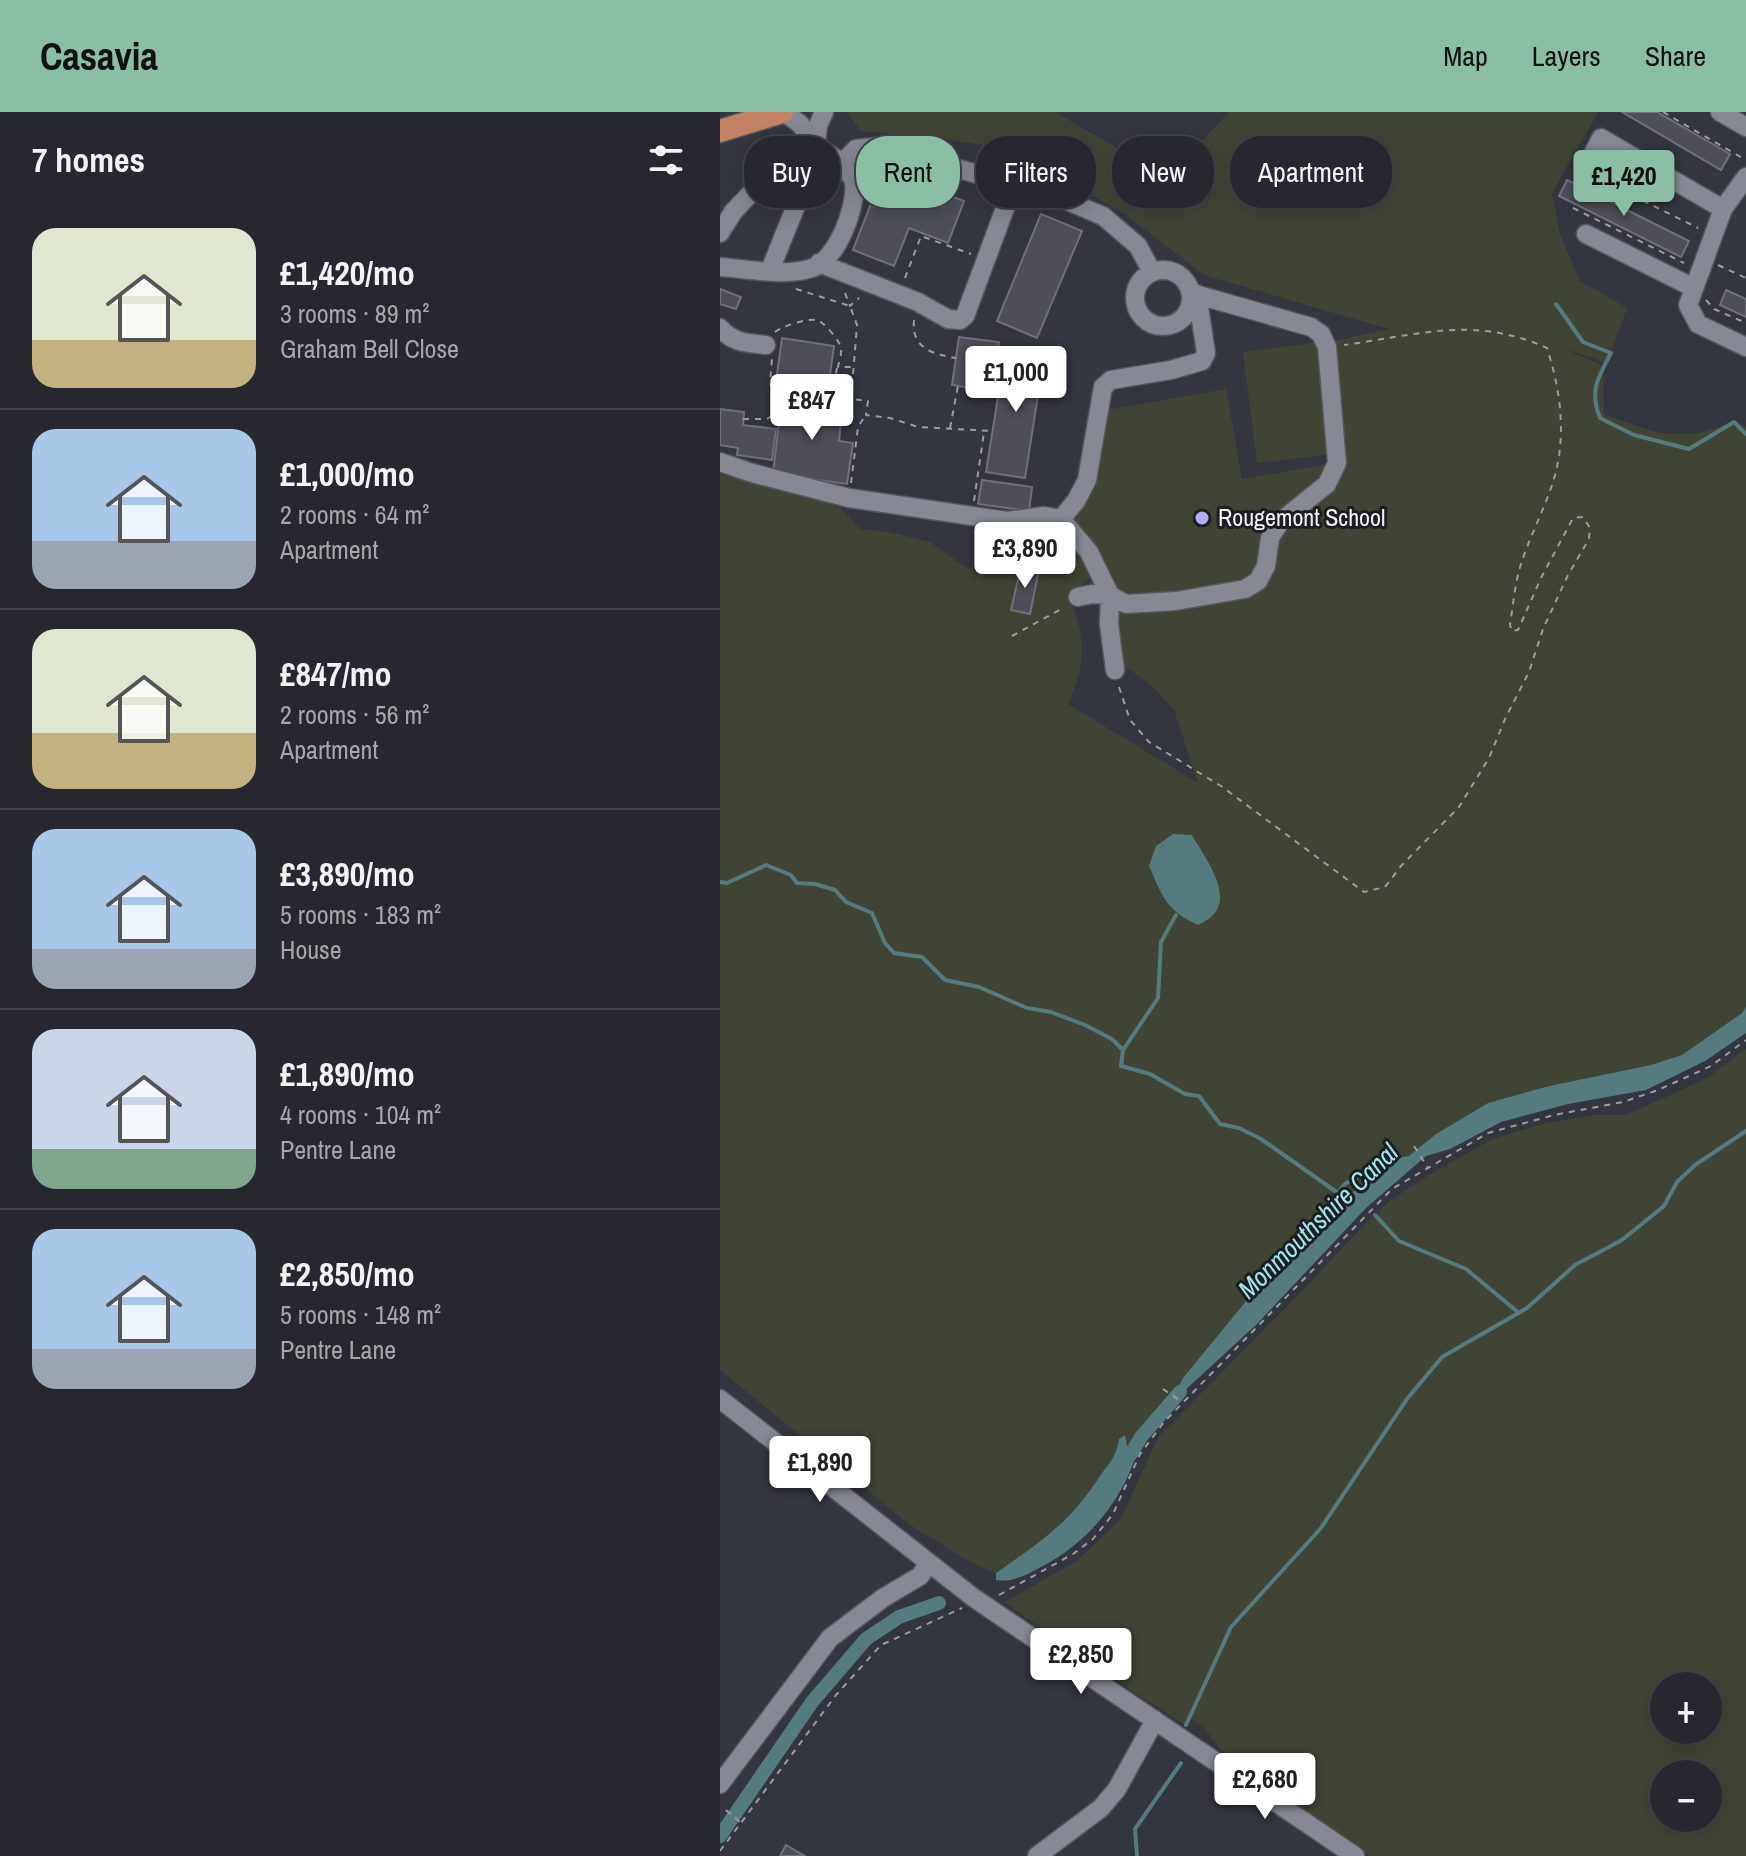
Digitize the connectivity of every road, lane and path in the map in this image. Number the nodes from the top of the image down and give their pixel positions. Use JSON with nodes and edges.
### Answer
{"nodes":[{"id":1,"x":783,"y":112,"type":"edge"},
{"id":2,"x":824,"y":112,"type":"edge"},
{"id":3,"x":1663,"y":112,"type":"edge"},
{"id":4,"x":1720,"y":112,"type":"edge"},
{"id":5,"x":1746,"y":127,"type":"edge"},
{"id":6,"x":720,"y":131,"type":"edge"},
{"id":7,"x":809,"y":136,"type":"edge"},
{"id":8,"x":817,"y":136,"type":"edge"},
{"id":9,"x":1623,"y":151,"type":"junction"},
{"id":10,"x":1746,"y":160,"type":"edge"},
{"id":11,"x":842,"y":163,"type":"junction"},
{"id":12,"x":1589,"y":166,"type":"joint"},
{"id":13,"x":976,"y":174,"type":"edge"},
{"id":14,"x":1746,"y":177,"type":"edge"},
{"id":15,"x":1599,"y":179,"type":"junction"},
{"id":16,"x":744,"y":200,"type":"edge"},
{"id":17,"x":1005,"y":208,"type":"edge"},
{"id":18,"x":1084,"y":208,"type":"edge"},
{"id":19,"x":1573,"y":208,"type":"dead end"},
{"id":20,"x":1723,"y":209,"type":"junction"},
{"id":21,"x":720,"y":233,"type":"edge"},
{"id":22,"x":1586,"y":234,"type":"dead end"},
{"id":23,"x":1713,"y":235,"type":"junction"},
{"id":24,"x":986,"y":259,"type":"junction"},
{"id":25,"x":819,"y":263,"type":"junction"},
{"id":26,"x":720,"y":267,"type":"edge"},
{"id":27,"x":770,"y":270,"type":"junction"},
{"id":28,"x":1152,"y":272,"type":"junction"},
{"id":29,"x":1698,"y":274,"type":"junction"},
{"id":30,"x":1746,"y":278,"type":"edge"},
{"id":31,"x":1194,"y":293,"type":"junction"},
{"id":32,"x":898,"y":294,"type":"junction"},
{"id":33,"x":918,"y":302,"type":"junction"},
{"id":34,"x":1746,"y":323,"type":"edge"},
{"id":35,"x":720,"y":328,"type":"edge"},
{"id":36,"x":766,"y":345,"type":"junction"},
{"id":37,"x":1327,"y":347,"type":"junction"},
{"id":38,"x":1746,"y":347,"type":"edge"},
{"id":39,"x":956,"y":358,"type":"dead end"},
{"id":40,"x":838,"y":367,"type":"junction"},
{"id":41,"x":853,"y":367,"type":"junction"},
{"id":42,"x":958,"y":386,"type":"dead end"},
{"id":43,"x":773,"y":390,"type":"junction"},
{"id":44,"x":831,"y":397,"type":"junction"},
{"id":45,"x":851,"y":399,"type":"junction"},
{"id":46,"x":866,"y":415,"type":"junction"},
{"id":47,"x":743,"y":419,"type":"dead end"},
{"id":48,"x":950,"y":429,"type":"junction"},
{"id":49,"x":984,"y":431,"type":"junction"},
{"id":50,"x":993,"y":431,"type":"dead end"},
{"id":51,"x":720,"y":462,"type":"edge"},
{"id":52,"x":849,"y":498,"type":"junction"},
{"id":53,"x":972,"y":516,"type":"junction"},
{"id":54,"x":1061,"y":519,"type":"junction"},
{"id":55,"x":1110,"y":595,"type":"junction"},
{"id":56,"x":1078,"y":597,"type":"joint"},
{"id":57,"x":1012,"y":636,"type":"dead end"},
{"id":58,"x":1115,"y":670,"type":"joint"},
{"id":59,"x":1746,"y":1040,"type":"edge"},
{"id":60,"x":1414,"y":1146,"type":"dead end"},
{"id":61,"x":1428,"y":1168,"type":"junction"},
{"id":62,"x":1163,"y":1389,"type":"dead end"},
{"id":63,"x":720,"y":1399,"type":"edge"},
{"id":64,"x":1184,"y":1403,"type":"junction"},
{"id":65,"x":929,"y":1563,"type":"junction"},
{"id":66,"x":981,"y":1603,"type":"junction"},
{"id":67,"x":1155,"y":1720,"type":"junction"},
{"id":68,"x":720,"y":1784,"type":"edge"},
{"id":69,"x":726,"y":1810,"type":"dead end"},
{"id":70,"x":742,"y":1824,"type":"junction"},
{"id":71,"x":720,"y":1851,"type":"edge"},
{"id":72,"x":1037,"y":1856,"type":"edge"},
{"id":73,"x":1355,"y":1856,"type":"edge"}],
"edges":[{"from":1,"to":6,"type":"main road"},
{"from":1,"to":7,"type":"street"},
{"from":2,"to":8,"type":"street"},
{"from":3,"to":10,"type":"path"},
{"from":4,"to":5,"type":"street"},
{"from":9,"to":12,"type":"street"},
{"from":9,"to":15,"type":"path"},
{"from":9,"to":20,"type":"street"},
{"from":11,"to":13,"type":"street"},
{"from":11,"to":25,"type":"street"},
{"from":11,"to":27,"type":"street"},
{"from":12,"to":15,"type":"path"},
{"from":14,"to":20,"type":"street"},
{"from":15,"to":23,"type":"path"},
{"from":16,"to":21,"type":"street"},
{"from":17,"to":24,"type":"street"},
{"from":18,"to":28,"type":"street"},
{"from":19,"to":29,"type":"path"},
{"from":20,"to":23,"type":"street"},
{"from":22,"to":29,"type":"street"},
{"from":23,"to":29,"type":"street"},
{"from":24,"to":32,"type":"path"},
{"from":24,"to":33,"type":"street"},
{"from":25,"to":27,"type":"street"},
{"from":25,"to":32,"type":"street"},
{"from":26,"to":27,"type":"street"},
{"from":27,"to":41,"type":"path"},
{"from":28,"to":31,"type":"street"},
{"from":28,"to":31,"type":"street"},
{"from":29,"to":30,"type":"path"},
{"from":29,"to":34,"type":"path"},
{"from":29,"to":38,"type":"street"},
{"from":31,"to":37,"type":"street"},
{"from":31,"to":54,"type":"street"},
{"from":32,"to":33,"type":"street"},
{"from":33,"to":39,"type":"path"},
{"from":35,"to":36,"type":"street"},
{"from":36,"to":40,"type":"path"},
{"from":36,"to":43,"type":"path"},
{"from":37,"to":55,"type":"street"},
{"from":37,"to":58,"type":"path"},
{"from":40,"to":41,"type":"path"},
{"from":40,"to":44,"type":"path"},
{"from":41,"to":45,"type":"path"},
{"from":42,"to":48,"type":"path"},
{"from":43,"to":44,"type":"path"},
{"from":43,"to":47,"type":"path"},
{"from":44,"to":45,"type":"path"},
{"from":45,"to":46,"type":"path"},
{"from":46,"to":48,"type":"path"},
{"from":46,"to":52,"type":"path"},
{"from":48,"to":49,"type":"path"},
{"from":49,"to":50,"type":"path"},
{"from":49,"to":53,"type":"path"},
{"from":51,"to":52,"type":"street"},
{"from":52,"to":53,"type":"street"},
{"from":53,"to":54,"type":"street"},
{"from":54,"to":55,"type":"street"},
{"from":55,"to":56,"type":"street"},
{"from":55,"to":58,"type":"street"},
{"from":56,"to":57,"type":"path"},
{"from":59,"to":61,"type":"path"},
{"from":60,"to":61,"type":"path"},
{"from":61,"to":64,"type":"path"},
{"from":62,"to":64,"type":"path"},
{"from":63,"to":65,"type":"street"},
{"from":64,"to":66,"type":"path"},
{"from":65,"to":66,"type":"street"},
{"from":65,"to":68,"type":"street"},
{"from":66,"to":67,"type":"street"},
{"from":66,"to":70,"type":"path"},
{"from":67,"to":72,"type":"street"},
{"from":67,"to":73,"type":"street"},
{"from":69,"to":70,"type":"path"},
{"from":70,"to":71,"type":"path"}]}
